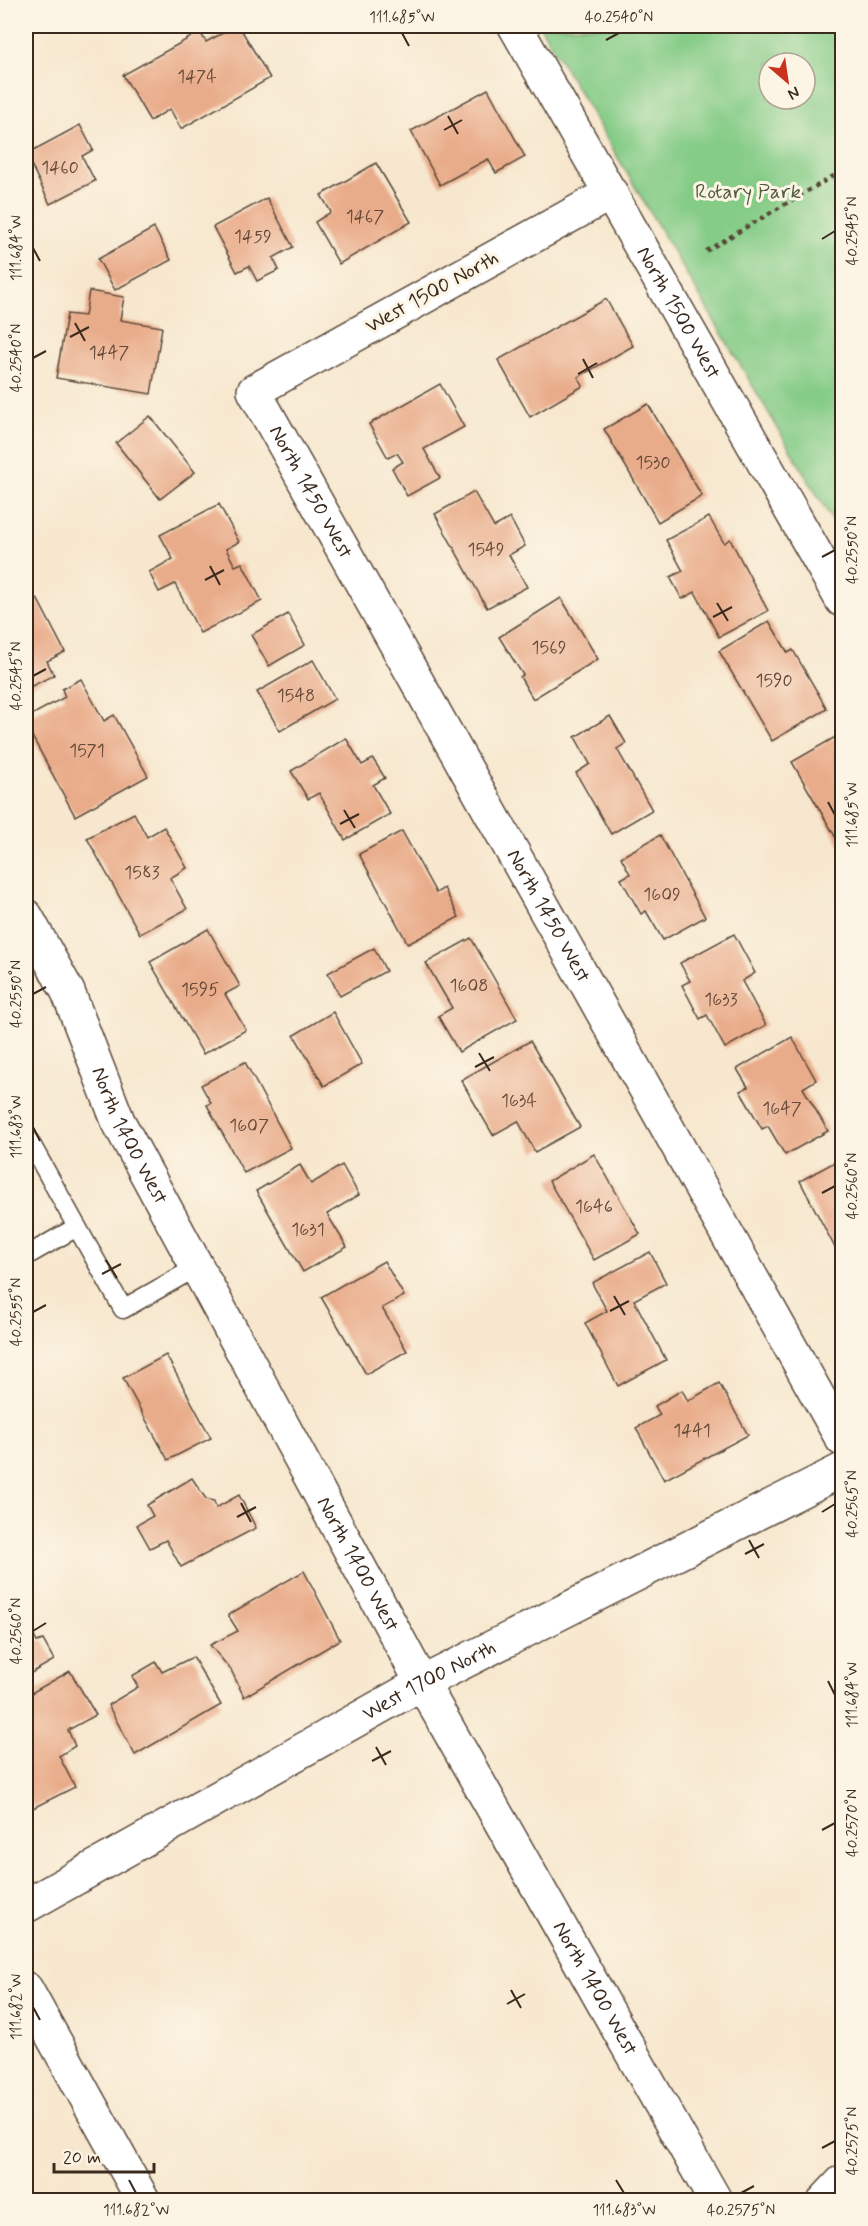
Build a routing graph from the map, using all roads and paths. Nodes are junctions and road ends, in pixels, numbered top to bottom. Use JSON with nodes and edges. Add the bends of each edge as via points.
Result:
{"nodes":[{"id":1,"x":515,"y":26,"type":"edge"},
{"id":2,"x":840,"y":172,"type":"dead end"},
{"id":3,"x":611,"y":193,"type":"junction"},
{"id":4,"x":706,"y":251,"type":"dead end"},
{"id":5,"x":254,"y":391,"type":"joint"},
{"id":6,"x":843,"y":600,"type":"edge"},
{"id":7,"x":26,"y":916,"type":"edge"},
{"id":8,"x":26,"y":1135,"type":"edge"},
{"id":9,"x":77,"y":1227,"type":"junction"},
{"id":10,"x":26,"y":1256,"type":"edge"},
{"id":11,"x":197,"y":1267,"type":"junction"},
{"id":12,"x":843,"y":1439,"type":"edge"},
{"id":13,"x":843,"y":1470,"type":"edge"},
{"id":14,"x":422,"y":1683,"type":"junction"},
{"id":15,"x":26,"y":1906,"type":"edge"},
{"id":16,"x":26,"y":1989,"type":"edge"},
{"id":17,"x":843,"y":2182,"type":"edge"},
{"id":18,"x":143,"y":2200,"type":"edge"},
{"id":19,"x":715,"y":2200,"type":"edge"},
{"id":20,"x":825,"y":2200,"type":"edge"}],
"edges":[{"from":1,"to":3,"type":"street","name":"North 1500 West"},
{"from":2,"to":4,"type":"path"},
{"from":3,"to":5,"type":"street","name":"West 1500 North"},
{"from":3,"to":6,"type":"street","name":"North 1500 West"},
{"from":5,"to":12,"type":"street","name":"North 1450 West"},
{"from":7,"to":11,"type":"street","name":"North 1400 West","via":[[68,992],[118,1121]]},
{"from":8,"to":9,"type":"lane"},
{"from":9,"to":10,"type":"lane"},
{"from":9,"to":11,"type":"lane","via":[[123,1309]]},
{"from":11,"to":14,"type":"street","name":"North 1400 West"},
{"from":13,"to":14,"type":"street","name":"West 1700 North"},
{"from":14,"to":15,"type":"street","name":"West 1700 North"},
{"from":14,"to":19,"type":"street","name":"North 1400 West"},
{"from":16,"to":18,"type":"street"},
{"from":17,"to":20,"type":"street"}]}
